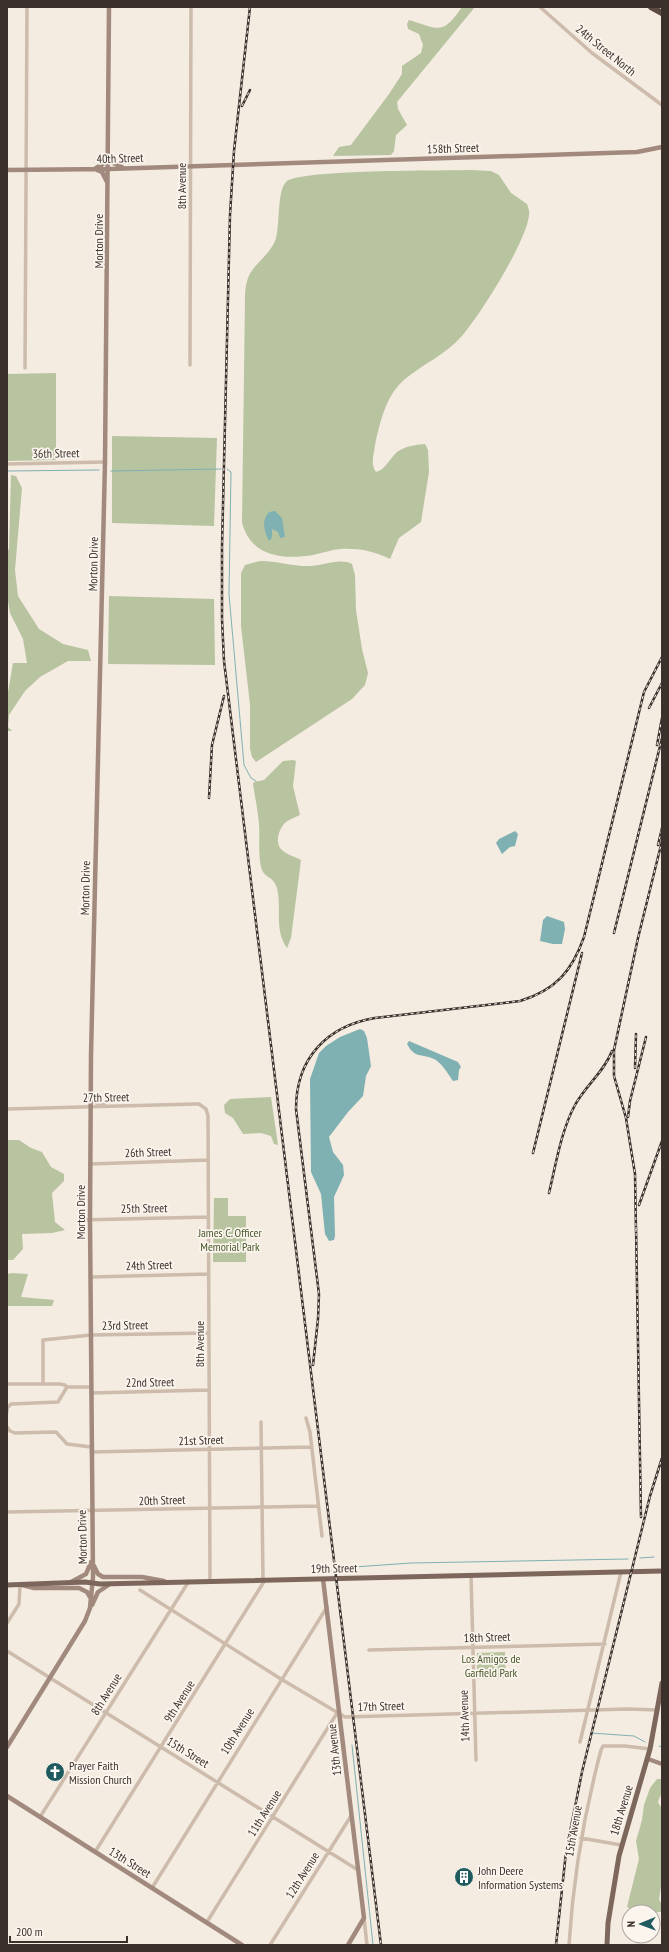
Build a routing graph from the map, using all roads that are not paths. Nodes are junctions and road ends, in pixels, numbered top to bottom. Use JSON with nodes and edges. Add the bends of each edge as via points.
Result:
{"nodes":[{"id":1,"x":27,"y":7,"type":"edge"},
{"id":2,"x":109,"y":7,"type":"edge"},
{"id":3,"x":191,"y":7,"type":"edge"},
{"id":4,"x":540,"y":7,"type":"edge"},
{"id":5,"x":651,"y":7,"type":"edge"},
{"id":6,"x":662,"y":13,"type":"edge"},
{"id":7,"x":662,"y":105,"type":"edge"},
{"id":8,"x":662,"y":147,"type":"edge"},
{"id":9,"x":109,"y":152,"type":"junction"},
{"id":10,"x":233,"y":165,"type":"joint"},
{"id":11,"x":191,"y":166,"type":"junction"},
{"id":12,"x":125,"y":168,"type":"junction"},
{"id":13,"x":93,"y":169,"type":"junction"},
{"id":14,"x":108,"y":169,"type":"junction"},
{"id":15,"x":7,"y":170,"type":"edge"},
{"id":16,"x":27,"y":170,"type":"junction"},
{"id":17,"x":108,"y":185,"type":"junction"},
{"id":18,"x":190,"y":365,"type":"dead end"},
{"id":19,"x":25,"y":368,"type":"dead end"},
{"id":20,"x":105,"y":462,"type":"junction"},
{"id":21,"x":7,"y":464,"type":"edge"},
{"id":22,"x":91,"y":1093,"type":"junction"},
{"id":23,"x":111,"y":1106,"type":"junction"},
{"id":24,"x":90,"y":1107,"type":"junction"},
{"id":25,"x":205,"y":1108,"type":"joint"},
{"id":26,"x":7,"y":1109,"type":"edge"},
{"id":27,"x":208,"y":1160,"type":"junction"},
{"id":28,"x":90,"y":1164,"type":"junction"},
{"id":29,"x":208,"y":1217,"type":"junction"},
{"id":30,"x":80,"y":1220,"type":"dead end"},
{"id":31,"x":90,"y":1220,"type":"junction"},
{"id":32,"x":208,"y":1274,"type":"junction"},
{"id":33,"x":91,"y":1277,"type":"junction"},
{"id":34,"x":209,"y":1333,"type":"junction"},
{"id":35,"x":91,"y":1335,"type":"junction"},
{"id":36,"x":7,"y":1384,"type":"edge"},
{"id":37,"x":43,"y":1384,"type":"junction"},
{"id":38,"x":66,"y":1388,"type":"junction"},
{"id":39,"x":91,"y":1388,"type":"junction"},
{"id":40,"x":209,"y":1390,"type":"junction"},
{"id":41,"x":91,"y":1393,"type":"junction"},
{"id":42,"x":7,"y":1412,"type":"edge"},
{"id":43,"x":306,"y":1418,"type":"dead end"},
{"id":44,"x":261,"y":1422,"type":"dead end"},
{"id":45,"x":7,"y":1427,"type":"edge"},
{"id":46,"x":91,"y":1447,"type":"junction"},
{"id":47,"x":311,"y":1447,"type":"junction"},
{"id":48,"x":261,"y":1448,"type":"junction"},
{"id":49,"x":209,"y":1450,"type":"junction"},
{"id":50,"x":91,"y":1452,"type":"junction"},
{"id":51,"x":318,"y":1506,"type":"junction"},
{"id":52,"x":262,"y":1507,"type":"junction"},
{"id":53,"x":209,"y":1509,"type":"junction"},
{"id":54,"x":7,"y":1512,"type":"edge"},
{"id":55,"x":92,"y":1512,"type":"junction"},
{"id":56,"x":322,"y":1536,"type":"dead end"},
{"id":57,"x":92,"y":1560,"type":"junction"},
{"id":58,"x":662,"y":1571,"type":"edge"},
{"id":59,"x":621,"y":1572,"type":"junction"},
{"id":60,"x":470,"y":1575,"type":"junction"},
{"id":61,"x":323,"y":1579,"type":"junction"},
{"id":62,"x":264,"y":1580,"type":"junction"},
{"id":63,"x":189,"y":1581,"type":"junction"},
{"id":64,"x":210,"y":1581,"type":"junction"},
{"id":65,"x":70,"y":1582,"type":"junction"},
{"id":66,"x":166,"y":1582,"type":"junction"},
{"id":67,"x":92,"y":1583,"type":"junction"},
{"id":68,"x":112,"y":1583,"type":"junction"},
{"id":69,"x":7,"y":1585,"type":"edge"},
{"id":70,"x":21,"y":1585,"type":"junction"},
{"id":71,"x":140,"y":1590,"type":"dead end"},
{"id":72,"x":91,"y":1602,"type":"junction"},
{"id":73,"x":327,"y":1606,"type":"junction"},
{"id":74,"x":170,"y":1610,"type":"junction"},
{"id":75,"x":88,"y":1614,"type":"junction"},
{"id":76,"x":7,"y":1623,"type":"edge"},
{"id":77,"x":227,"y":1644,"type":"junction"},
{"id":78,"x":604,"y":1644,"type":"junction"},
{"id":79,"x":472,"y":1648,"type":"junction"},
{"id":80,"x":7,"y":1650,"type":"edge"},
{"id":81,"x":369,"y":1650,"type":"dead end"},
{"id":82,"x":50,"y":1678,"type":"junction"},
{"id":83,"x":282,"y":1679,"type":"junction"},
{"id":84,"x":662,"y":1683,"type":"edge"},
{"id":85,"x":658,"y":1710,"type":"junction"},
{"id":86,"x":588,"y":1711,"type":"junction"},
{"id":87,"x":474,"y":1713,"type":"junction"},
{"id":88,"x":106,"y":1714,"type":"junction"},
{"id":89,"x":339,"y":1714,"type":"junction"},
{"id":90,"x":580,"y":1742,"type":"dead end"},
{"id":91,"x":7,"y":1747,"type":"edge"},
{"id":92,"x":161,"y":1747,"type":"junction"},
{"id":93,"x":650,"y":1749,"type":"junction"},
{"id":94,"x":648,"y":1759,"type":"junction"},
{"id":95,"x":476,"y":1760,"type":"dead end"},
{"id":96,"x":662,"y":1764,"type":"edge"},
{"id":97,"x":217,"y":1782,"type":"junction"},
{"id":98,"x":7,"y":1796,"type":"edge"},
{"id":99,"x":352,"y":1815,"type":"junction"},
{"id":100,"x":40,"y":1817,"type":"junction"},
{"id":101,"x":273,"y":1817,"type":"junction"},
{"id":102,"x":582,"y":1838,"type":"junction"},
{"id":103,"x":621,"y":1845,"type":"junction"},
{"id":104,"x":96,"y":1852,"type":"junction"},
{"id":105,"x":328,"y":1852,"type":"junction"},
{"id":106,"x":358,"y":1870,"type":"junction"},
{"id":107,"x":152,"y":1888,"type":"junction"},
{"id":108,"x":364,"y":1918,"type":"junction"},
{"id":109,"x":207,"y":1922,"type":"junction"},
{"id":110,"x":242,"y":1945,"type":"edge"},
{"id":111,"x":270,"y":1945,"type":"edge"},
{"id":112,"x":348,"y":1945,"type":"edge"},
{"id":113,"x":368,"y":1945,"type":"edge"},
{"id":114,"x":569,"y":1945,"type":"edge"},
{"id":115,"x":607,"y":1945,"type":"edge"}],
"edges":[{"from":1,"to":16,"type":"street"},
{"from":2,"to":9,"type":"street","name":"Morton Drive"},
{"from":3,"to":11,"type":"street","name":"8th Avenue"},
{"from":4,"to":7,"type":"street","name":"24th Street North","via":[[592,53]]},
{"from":5,"to":6,"type":"highway"},
{"from":8,"to":10,"type":"street","name":"158th Street","via":[[637,152]]},
{"from":9,"to":12,"type":"street","via":[[114,163]]},
{"from":9,"to":13,"type":"street","via":[[105,162]]},
{"from":9,"to":14,"type":"street","name":"Morton Drive"},
{"from":10,"to":11,"type":"street","name":"40th Street"},
{"from":11,"to":12,"type":"street","name":"40th Street"},
{"from":11,"to":18,"type":"street","name":"8th Avenue"},
{"from":12,"to":14,"type":"street","name":"40th Street"},
{"from":12,"to":17,"type":"street","via":[[113,173]]},
{"from":13,"to":14,"type":"street","name":"40th Street"},
{"from":13,"to":16,"type":"street","name":"40th Street"},
{"from":13,"to":17,"type":"street","via":[[102,172]]},
{"from":14,"to":17,"type":"street","name":"Morton Drive"},
{"from":15,"to":16,"type":"street","name":"40th Street"},
{"from":16,"to":19,"type":"street"},
{"from":17,"to":20,"type":"street","name":"Morton Drive"},
{"from":20,"to":21,"type":"street","name":"36th Street"},
{"from":20,"to":22,"type":"street","name":"Morton Drive"},
{"from":22,"to":23,"type":"street","via":[[96,1103]]},
{"from":22,"to":24,"type":"street","name":"Morton Drive"},
{"from":23,"to":24,"type":"street","name":"27th Street"},
{"from":23,"to":25,"type":"street","name":"27th Street","via":[[194,1104]]},
{"from":24,"to":26,"type":"street","name":"27th Street"},
{"from":24,"to":28,"type":"street","name":"Morton Drive"},
{"from":25,"to":27,"type":"street","name":"8th Avenue","via":[[208,1116]]},
{"from":27,"to":28,"type":"street","name":"26th Street"},
{"from":27,"to":29,"type":"street","name":"8th Avenue"},
{"from":28,"to":31,"type":"street","name":"Morton Drive"},
{"from":29,"to":31,"type":"street","name":"25th Street"},
{"from":29,"to":32,"type":"street","name":"8th Avenue"},
{"from":30,"to":31,"type":"street","name":"25th Street"},
{"from":31,"to":33,"type":"street","name":"Morton Drive"},
{"from":32,"to":33,"type":"street","name":"24th Street"},
{"from":32,"to":34,"type":"street","name":"8th Avenue"},
{"from":33,"to":35,"type":"street","name":"Morton Drive"},
{"from":34,"to":35,"type":"street","name":"23rd Street"},
{"from":34,"to":40,"type":"street","name":"8th Avenue"},
{"from":35,"to":37,"type":"street","name":"23rd Street","via":[[43,1340]]},
{"from":35,"to":39,"type":"street","name":"Morton Drive"},
{"from":36,"to":37,"type":"street"},
{"from":37,"to":38,"type":"street","via":[[63,1384]]},
{"from":38,"to":39,"type":"street"},
{"from":38,"to":42,"type":"street","via":[[58,1402],[11,1404]]},
{"from":39,"to":41,"type":"street","name":"Morton Drive"},
{"from":40,"to":41,"type":"street","name":"22nd Street"},
{"from":40,"to":49,"type":"street","name":"8th Avenue"},
{"from":41,"to":46,"type":"street","name":"Morton Drive"},
{"from":43,"to":47,"type":"street"},
{"from":44,"to":48,"type":"street"},
{"from":45,"to":46,"type":"street","via":[[15,1433],[56,1432],[67,1444]]},
{"from":46,"to":50,"type":"street","name":"Morton Drive"},
{"from":47,"to":48,"type":"street","name":"21st Street"},
{"from":47,"to":51,"type":"street"},
{"from":48,"to":49,"type":"street","name":"21st Street"},
{"from":48,"to":52,"type":"street"},
{"from":49,"to":50,"type":"street","name":"21st Street"},
{"from":49,"to":53,"type":"street","name":"8th Avenue"},
{"from":50,"to":55,"type":"street","name":"Morton Drive"},
{"from":51,"to":52,"type":"street","name":"20th Street"},
{"from":51,"to":56,"type":"street"},
{"from":52,"to":53,"type":"street","name":"20th Street"},
{"from":52,"to":62,"type":"street"},
{"from":53,"to":55,"type":"street","name":"20th Street"},
{"from":53,"to":64,"type":"street","name":"8th Avenue"},
{"from":54,"to":55,"type":"street","name":"20th Street"},
{"from":55,"to":57,"type":"street","name":"Morton Drive"},
{"from":57,"to":65,"type":"street","via":[[86,1574]]},
{"from":57,"to":66,"type":"street","via":[[98,1574],[103,1577],[142,1577]]},
{"from":57,"to":67,"type":"street","name":"Morton Drive"},
{"from":58,"to":59,"type":"main road","name":"19th Street"},
{"from":59,"to":60,"type":"main road","name":"19th Street"},
{"from":59,"to":78,"type":"street"},
{"from":60,"to":61,"type":"main road","name":"19th Street"},
{"from":60,"to":79,"type":"street","name":"14th Avenue"},
{"from":61,"to":62,"type":"main road","name":"19th Street"},
{"from":61,"to":73,"type":"street","name":"13th Avenue"},
{"from":62,"to":64,"type":"main road","name":"19th Street"},
{"from":62,"to":77,"type":"street","name":"9th Avenue"},
{"from":63,"to":64,"type":"main road","name":"19th Street"},
{"from":63,"to":66,"type":"main road","name":"19th Street"},
{"from":63,"to":74,"type":"street","name":"8th Avenue"},
{"from":65,"to":67,"type":"main road","name":"19th Street"},
{"from":65,"to":70,"type":"main road","name":"19th Street"},
{"from":66,"to":68,"type":"main road","name":"19th Street"},
{"from":67,"to":68,"type":"main road","name":"19th Street"},
{"from":67,"to":72,"type":"street","name":"Morton Drive"},
{"from":68,"to":75,"type":"street","via":[[98,1592]]},
{"from":69,"to":70,"type":"main road","name":"19th Street"},
{"from":70,"to":72,"type":"street","via":[[34,1588],[81,1588],[88,1593]]},
{"from":70,"to":76,"type":"street","via":[[19,1604]]},
{"from":71,"to":74,"type":"street"},
{"from":72,"to":75,"type":"street","name":"Morton Drive"},
{"from":73,"to":83,"type":"street","name":"10th Avenue"},
{"from":73,"to":89,"type":"street","name":"13th Avenue"},
{"from":74,"to":77,"type":"street"},
{"from":74,"to":88,"type":"street","name":"8th Avenue"},
{"from":75,"to":82,"type":"street","name":"Morton Drive"},
{"from":77,"to":83,"type":"street"},
{"from":77,"to":92,"type":"street","name":"9th Avenue"},
{"from":78,"to":79,"type":"street","name":"18th Street"},
{"from":78,"to":86,"type":"street"},
{"from":79,"to":81,"type":"street","name":"18th Street"},
{"from":79,"to":87,"type":"street","name":"14th Avenue"},
{"from":80,"to":82,"type":"street","name":"15th Street"},
{"from":82,"to":88,"type":"street","name":"15th Street"},
{"from":82,"to":91,"type":"street","name":"Morton Drive"},
{"from":83,"to":89,"type":"street"},
{"from":83,"to":97,"type":"street","name":"10th Avenue"},
{"from":84,"to":85,"type":"main road","name":"18th Avenue"},
{"from":85,"to":86,"type":"street","name":"17th Street"},
{"from":85,"to":93,"type":"main road","name":"18th Avenue"},
{"from":86,"to":87,"type":"street","name":"17th Street"},
{"from":86,"to":90,"type":"street"},
{"from":87,"to":89,"type":"street","name":"17th Street"},
{"from":87,"to":95,"type":"street","name":"14th Avenue"},
{"from":88,"to":92,"type":"street","name":"15th Street"},
{"from":88,"to":100,"type":"street","name":"8th Avenue"},
{"from":89,"to":99,"type":"street","name":"13th Avenue"},
{"from":89,"to":101,"type":"street","name":"11th Avenue"},
{"from":92,"to":97,"type":"street","name":"15th Street"},
{"from":92,"to":104,"type":"street","name":"9th Avenue"},
{"from":93,"to":94,"type":"main road","name":"18th Avenue"},
{"from":93,"to":102,"type":"street","name":"15th Avenue","via":[[603,1746],[596,1767]]},
{"from":94,"to":96,"type":"street"},
{"from":94,"to":103,"type":"main road","name":"18th Avenue"},
{"from":97,"to":101,"type":"street","name":"15th Street"},
{"from":97,"to":107,"type":"street","name":"10th Avenue"},
{"from":98,"to":100,"type":"street","name":"13th Street"},
{"from":99,"to":105,"type":"street","name":"12th Avenue"},
{"from":99,"to":106,"type":"street","name":"13th Avenue"},
{"from":100,"to":104,"type":"street","name":"13th Street"},
{"from":101,"to":105,"type":"street","name":"15th Street"},
{"from":101,"to":109,"type":"street","name":"11th Avenue"},
{"from":102,"to":103,"type":"street"},
{"from":102,"to":114,"type":"street","name":"15th Avenue","via":[[573,1888]]},
{"from":103,"to":115,"type":"main road","name":"18th Avenue","via":[[608,1923]]},
{"from":104,"to":107,"type":"street","name":"13th Street"},
{"from":105,"to":106,"type":"street","name":"15th Street"},
{"from":105,"to":111,"type":"street","name":"12th Avenue"},
{"from":106,"to":108,"type":"street","name":"13th Avenue"},
{"from":107,"to":109,"type":"street","name":"13th Street"},
{"from":108,"to":112,"type":"street"},
{"from":108,"to":113,"type":"street","name":"13th Avenue"},
{"from":109,"to":110,"type":"street","name":"13th Street"}]}
